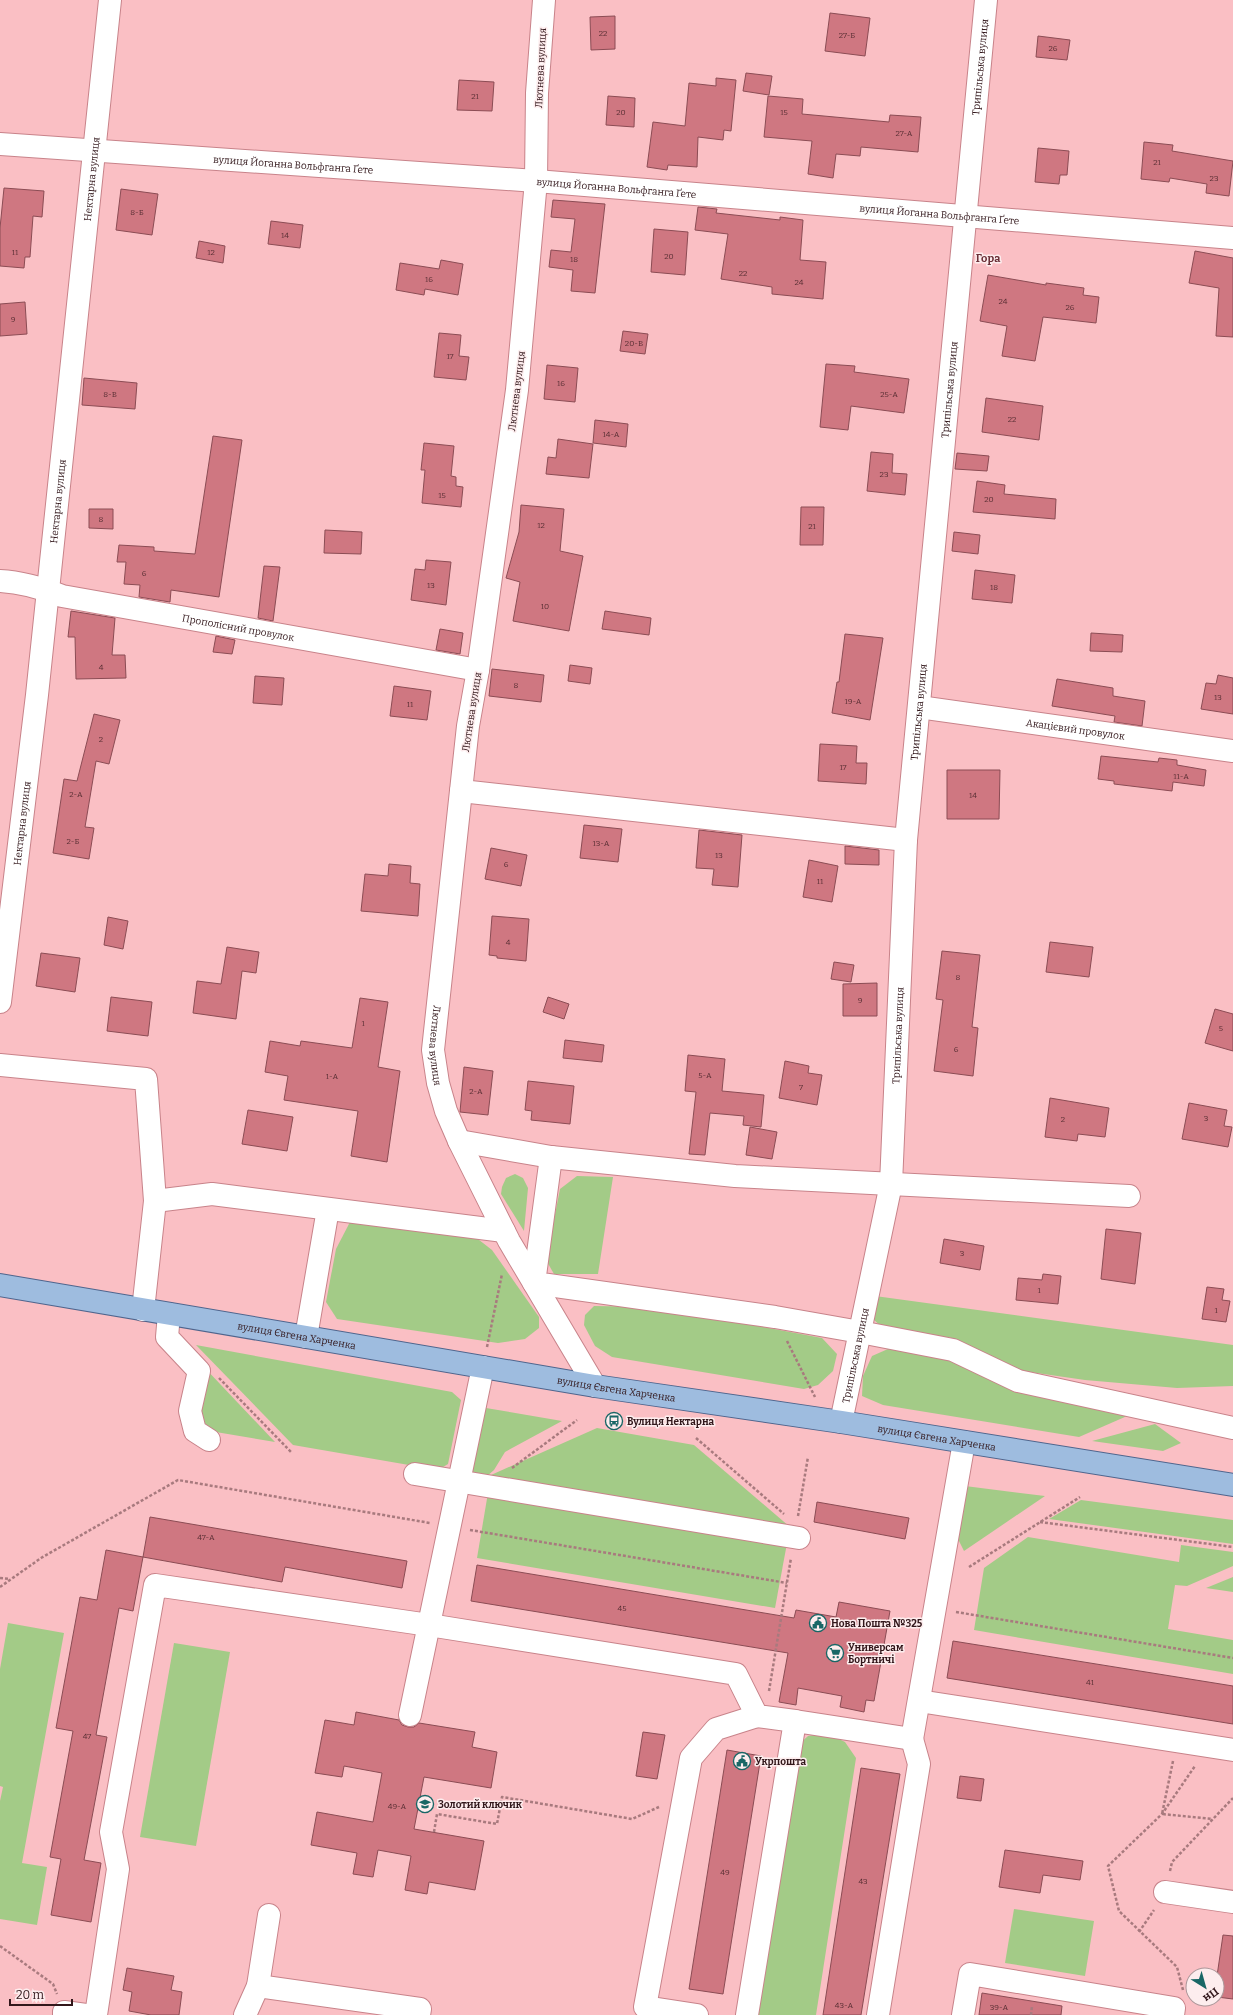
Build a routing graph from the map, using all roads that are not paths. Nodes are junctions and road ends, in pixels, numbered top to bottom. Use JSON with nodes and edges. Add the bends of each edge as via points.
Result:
{"nodes":[{"id":1,"x":110,"y":0,"type":"edge"},
{"id":2,"x":544,"y":0,"type":"edge"},
{"id":3,"x":986,"y":0,"type":"edge"},
{"id":4,"x":0,"y":144,"type":"edge"},
{"id":5,"x":94,"y":151,"type":"junction"},
{"id":6,"x":536,"y":181,"type":"junction"},
{"id":7,"x":967,"y":216,"type":"junction"},
{"id":8,"x":1233,"y":238,"type":"edge"},
{"id":9,"x":0,"y":581,"type":"edge"},
{"id":10,"x":48,"y":590,"type":"junction"},
{"id":11,"x":478,"y":670,"type":"junction"},
{"id":12,"x":918,"y":707,"type":"junction"},
{"id":13,"x":1233,"y":751,"type":"edge"},
{"id":14,"x":461,"y":791,"type":"junction"},
{"id":15,"x":906,"y":840,"type":"junction"},
{"id":16,"x":0,"y":1002,"type":"edge"},
{"id":17,"x":0,"y":1065,"type":"edge"},
{"id":18,"x":459,"y":1141,"type":"junction"},
{"id":19,"x":550,"y":1157,"type":"junction"},
{"id":20,"x":891,"y":1184,"type":"junction"},
{"id":21,"x":1129,"y":1196,"type":"dead end"},
{"id":22,"x":155,"y":1201,"type":"junction"},
{"id":23,"x":328,"y":1209,"type":"junction"},
{"id":24,"x":507,"y":1236,"type":"junction"},
{"id":25,"x":534,"y":1283,"type":"junction"},
{"id":26,"x":0,"y":1285,"type":"edge"},
{"id":27,"x":143,"y":1310,"type":"junction"},
{"id":28,"x":169,"y":1314,"type":"junction"},
{"id":29,"x":860,"y":1332,"type":"junction"},
{"id":30,"x":306,"y":1338,"type":"junction"},
{"id":31,"x":483,"y":1367,"type":"junction"},
{"id":32,"x":595,"y":1386,"type":"junction"},
{"id":33,"x":841,"y":1422,"type":"junction"},
{"id":34,"x":1233,"y":1428,"type":"edge"},
{"id":35,"x":209,"y":1440,"type":"dead end"},
{"id":36,"x":964,"y":1442,"type":"junction"},
{"id":37,"x":415,"y":1474,"type":"dead end"},
{"id":38,"x":459,"y":1482,"type":"junction"},
{"id":39,"x":1233,"y":1485,"type":"edge"},
{"id":40,"x":797,"y":1534,"type":"road end"},
{"id":41,"x":429,"y":1625,"type":"junction"},
{"id":42,"x":919,"y":1701,"type":"junction"},
{"id":43,"x":410,"y":1715,"type":"dead end"},
{"id":44,"x":761,"y":1716,"type":"junction"},
{"id":45,"x":795,"y":1721,"type":"junction"},
{"id":46,"x":912,"y":1739,"type":"junction"},
{"id":47,"x":1233,"y":1750,"type":"edge"},
{"id":48,"x":1162,"y":1898,"type":"road end"},
{"id":49,"x":1233,"y":1902,"type":"edge"},
{"id":50,"x":268,"y":1915,"type":"dead end"},
{"id":51,"x":258,"y":1986,"type":"junction"},
{"id":52,"x":64,"y":2013,"type":"edge"},
{"id":53,"x":86,"y":2015,"type":"edge"},
{"id":54,"x":96,"y":2015,"type":"edge"},
{"id":55,"x":244,"y":2015,"type":"edge"},
{"id":56,"x":419,"y":2015,"type":"edge"},
{"id":57,"x":697,"y":2015,"type":"edge"},
{"id":58,"x":746,"y":2015,"type":"edge"},
{"id":59,"x":878,"y":2015,"type":"edge"},
{"id":60,"x":963,"y":2015,"type":"edge"},
{"id":61,"x":1173,"y":2015,"type":"edge"}],
"edges":[{"from":1,"to":5,"type":"street","name":"Нектарна вулиця"},
{"from":2,"to":6,"type":"street","name":"Лютнева вулиця","via":[[537,93]]},
{"from":3,"to":7,"type":"street","name":"Трипільська вулиця"},
{"from":4,"to":5,"type":"street","name":"вулиця Йоганна Вольфганга Ґете"},
{"from":5,"to":6,"type":"street","name":"вулиця Йоганна Вольфганга Ґете"},
{"from":5,"to":10,"type":"street","name":"Нектарна вулиця"},
{"from":6,"to":7,"type":"street","name":"вулиця Йоганна Вольфганга Ґете"},
{"from":6,"to":11,"type":"street","name":"Лютнева вулиця","via":[[518,390]]},
{"from":7,"to":8,"type":"street","name":"вулиця Йоганна Вольфганга Ґете"},
{"from":7,"to":12,"type":"street","name":"Трипільська вулиця"},
{"from":9,"to":10,"type":"street","name":"Прополісний провулок"},
{"from":10,"to":11,"type":"street","name":"Прополісний провулок","via":[[62,596]]},
{"from":10,"to":16,"type":"street","name":"Нектарна вулиця"},
{"from":11,"to":14,"type":"street","name":"Лютнева вулиця","via":[[468,726]]},
{"from":12,"to":13,"type":"street","name":"Акацієвий провулок"},
{"from":12,"to":15,"type":"street","name":"Трипільська вулиця"},
{"from":14,"to":15,"type":"street"},
{"from":14,"to":18,"type":"street","name":"Лютнева вулиця","via":[[433,1050],[438,1083],[446,1111]]},
{"from":15,"to":20,"type":"street","name":"Трипільська вулиця"},
{"from":17,"to":22,"type":"street","via":[[146,1079]]},
{"from":18,"to":19,"type":"street"},
{"from":18,"to":24,"type":"street","name":"Лютнева вулиця"},
{"from":19,"to":20,"type":"street","via":[[735,1176]]},
{"from":19,"to":25,"type":"street"},
{"from":20,"to":21,"type":"street"},
{"from":20,"to":29,"type":"street","name":"Трипільська вулиця"},
{"from":22,"to":23,"type":"street","via":[[212,1194]]},
{"from":22,"to":27,"type":"street"},
{"from":23,"to":24,"type":"street"},
{"from":23,"to":30,"type":"street"},
{"from":24,"to":25,"type":"street","name":"Лютнева вулиця"},
{"from":25,"to":29,"type":"street","via":[[775,1317]]},
{"from":25,"to":32,"type":"street","name":"Лютнева вулиця"},
{"from":26,"to":27,"type":"main road","name":"вулиця Євгена Харченка"},
{"from":27,"to":28,"type":"main road","name":"вулиця Євгена Харченка"},
{"from":28,"to":30,"type":"main road","name":"вулиця Євгена Харченка"},
{"from":28,"to":35,"type":"street","via":[[167,1337],[199,1370],[190,1412],[194,1431]]},
{"from":29,"to":33,"type":"street","name":"Трипільська вулиця"},
{"from":29,"to":34,"type":"street","via":[[953,1350],[1018,1382]]},
{"from":30,"to":31,"type":"main road","name":"вулиця Євгена Харченка"},
{"from":31,"to":32,"type":"main road","name":"вулиця Євгена Харченка"},
{"from":31,"to":38,"type":"street"},
{"from":32,"to":33,"type":"main road","name":"вулиця Євгена Харченка"},
{"from":33,"to":36,"type":"main road","name":"вулиця Євгена Харченка"},
{"from":36,"to":39,"type":"main road","name":"вулиця Євгена Харченка"},
{"from":36,"to":42,"type":"street"},
{"from":37,"to":38,"type":"street"},
{"from":38,"to":40,"type":"street"},
{"from":38,"to":41,"type":"street"},
{"from":41,"to":43,"type":"street"},
{"from":41,"to":44,"type":"street","via":[[736,1674]]},
{"from":41,"to":54,"type":"street","via":[[155,1584],[111,1832],[118,1869]]},
{"from":42,"to":46,"type":"street"},
{"from":42,"to":47,"type":"street"},
{"from":44,"to":45,"type":"street"},
{"from":44,"to":57,"type":"street","via":[[716,1729],[691,1758],[645,2007]]},
{"from":45,"to":46,"type":"street"},
{"from":45,"to":58,"type":"street"},
{"from":46,"to":59,"type":"street","via":[[919,1764]]},
{"from":48,"to":49,"type":"street"},
{"from":50,"to":51,"type":"street"},
{"from":51,"to":55,"type":"street"},
{"from":51,"to":56,"type":"street","via":[[420,2009]]},
{"from":52,"to":53,"type":"street"},
{"from":60,"to":61,"type":"street","via":[[970,1974],[1174,2008]]}]}
